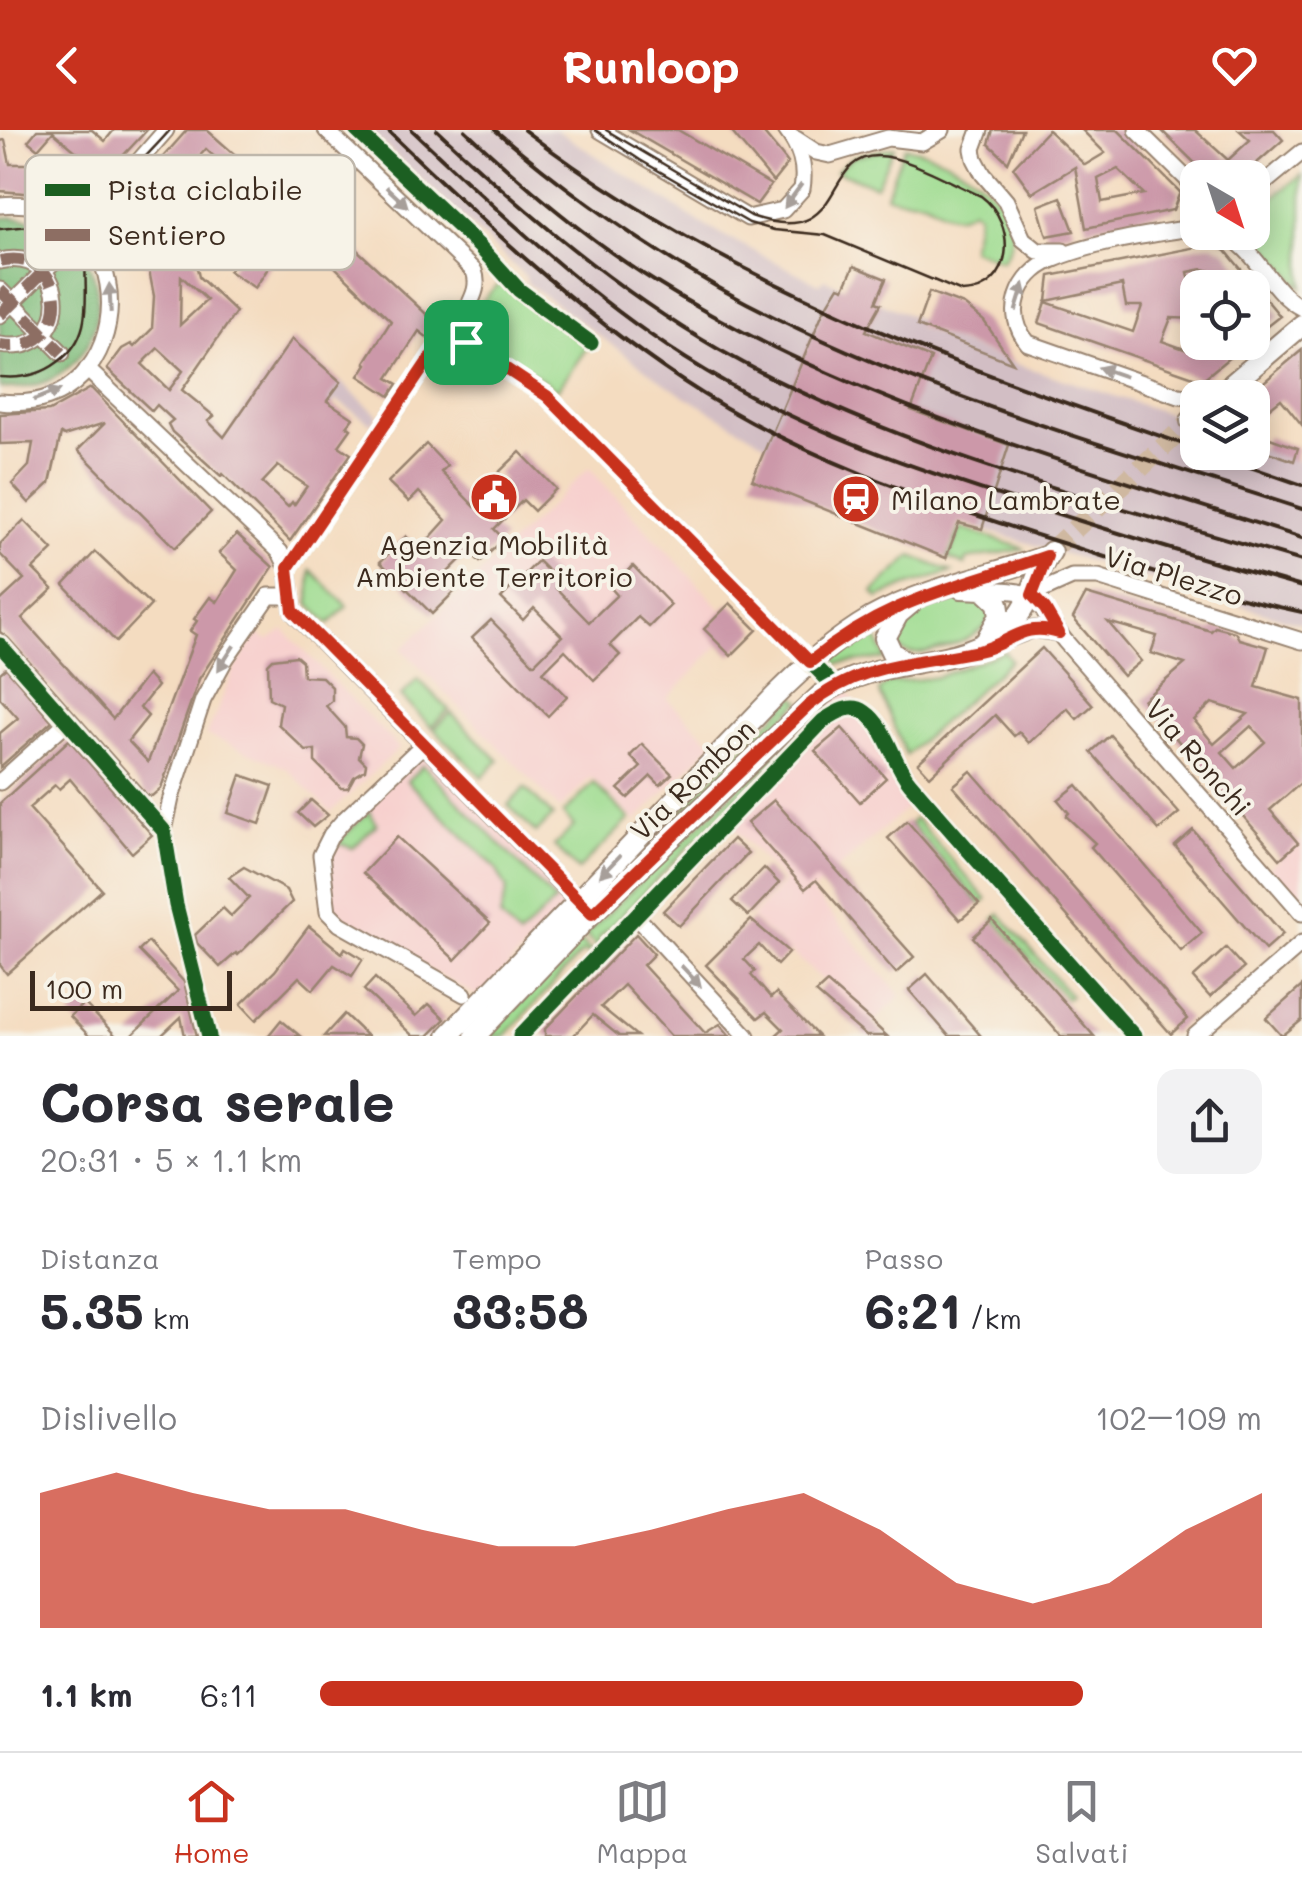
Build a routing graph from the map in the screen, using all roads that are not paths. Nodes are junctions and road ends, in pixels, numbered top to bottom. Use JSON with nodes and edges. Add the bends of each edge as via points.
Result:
{"nodes":[{"id":1,"x":166,"y":130,"type":"edge"},
{"id":2,"x":326,"y":130,"type":"edge"},
{"id":3,"x":600,"y":130,"type":"edge"},
{"id":4,"x":942,"y":130,"type":"edge"},
{"id":5,"x":980,"y":130,"type":"edge"},
{"id":6,"x":1137,"y":130,"type":"edge"},
{"id":7,"x":790,"y":136,"type":"edge"},
{"id":8,"x":1302,"y":152,"type":"edge"},
{"id":9,"x":144,"y":155,"type":"edge"},
{"id":10,"x":352,"y":155,"type":"edge"},
{"id":11,"x":355,"y":158,"type":"edge"},
{"id":12,"x":1180,"y":172,"type":"edge"},
{"id":13,"x":1270,"y":178,"type":"edge"},
{"id":14,"x":0,"y":205,"type":"edge"},
{"id":15,"x":25,"y":207,"type":"edge"},
{"id":16,"x":1180,"y":231,"type":"edge"},
{"id":17,"x":1097,"y":248,"type":"junction"},
{"id":18,"x":1252,"y":250,"type":"edge"},
{"id":19,"x":0,"y":261,"type":"edge"},
{"id":20,"x":25,"y":262,"type":"edge"},
{"id":21,"x":40,"y":270,"type":"edge"},
{"id":22,"x":104,"y":270,"type":"edge"},
{"id":23,"x":44,"y":272,"type":"junction"},
{"id":24,"x":0,"y":290,"type":"edge"},
{"id":25,"x":12,"y":303,"type":"junction"},
{"id":26,"x":1295,"y":303,"type":"edge"},
{"id":27,"x":0,"y":315,"type":"edge"},
{"id":28,"x":1294,"y":332,"type":"edge"},
{"id":29,"x":43,"y":334,"type":"junction"},
{"id":30,"x":466,"y":342,"type":"junction"},
{"id":31,"x":0,"y":345,"type":"edge"},
{"id":32,"x":62,"y":353,"type":"dead end"},
{"id":33,"x":87,"y":369,"type":"junction"},
{"id":34,"x":1237,"y":380,"type":"edge"},
{"id":35,"x":1180,"y":396,"type":"edge"},
{"id":36,"x":0,"y":402,"type":"edge"},
{"id":37,"x":288,"y":568,"type":"junction"},
{"id":38,"x":983,"y":588,"type":"junction"},
{"id":39,"x":929,"y":594,"type":"junction"},
{"id":40,"x":1032,"y":595,"type":"junction"},
{"id":41,"x":290,"y":596,"type":"junction"},
{"id":42,"x":1059,"y":633,"type":"junction"},
{"id":43,"x":1302,"y":641,"type":"edge"},
{"id":44,"x":0,"y":645,"type":"edge"},
{"id":45,"x":968,"y":650,"type":"junction"},
{"id":46,"x":810,"y":662,"type":"junction"},
{"id":47,"x":906,"y":662,"type":"junction"},
{"id":48,"x":834,"y":686,"type":"junction"},
{"id":49,"x":68,"y":720,"type":"junction"},
{"id":50,"x":424,"y":744,"type":"junction"},
{"id":51,"x":0,"y":782,"type":"edge"},
{"id":52,"x":164,"y":831,"type":"junction"},
{"id":53,"x":584,"y":907,"type":"junction"},
{"id":54,"x":1302,"y":913,"type":"edge"},
{"id":55,"x":635,"y":915,"type":"junction"},
{"id":56,"x":1302,"y":943,"type":"edge"},
{"id":57,"x":464,"y":994,"type":"dead end"},
{"id":58,"x":209,"y":1036,"type":"edge"},
{"id":59,"x":448,"y":1036,"type":"edge"},
{"id":60,"x":475,"y":1036,"type":"edge"},
{"id":61,"x":520,"y":1036,"type":"edge"},
{"id":62,"x":747,"y":1036,"type":"edge"},
{"id":63,"x":1134,"y":1036,"type":"edge"},
{"id":64,"x":1195,"y":1036,"type":"edge"}],
"edges":[{"from":1,"to":9,"type":"street"},
{"from":2,"to":10,"type":"street","one_way":true},
{"from":7,"to":3,"type":"street","one_way":true,"via":[[804,175],[797,198],[774,214],[745,217]]},
{"from":4,"to":7,"type":"street","via":[[922,142],[880,139],[845,152],[816,152]]},
{"from":5,"to":17,"type":"street","via":[[973,149],[983,174],[1034,250]]},
{"from":6,"to":12,"type":"street"},
{"from":8,"to":13,"type":"street"},
{"from":11,"to":30,"type":"street","one_way":true,"via":[[474,271],[478,288],[460,324]]},
{"from":14,"to":15,"type":"street"},
{"from":16,"to":17,"type":"street"},
{"from":35,"to":17,"type":"street","one_way":true,"via":[[1028,343],[1016,320],[1024,282],[1050,260]]},
{"from":18,"to":26,"type":"street"},
{"from":19,"to":20,"type":"street"},
{"from":21,"to":23,"type":"street"},
{"from":33,"to":22,"type":"street","one_way":true,"via":[[108,332],[112,304]]},
{"from":23,"to":25,"type":"street"},
{"from":23,"to":29,"type":"street","via":[[56,308]]},
{"from":24,"to":25,"type":"street"},
{"from":25,"to":27,"type":"street"},
{"from":25,"to":29,"type":"street"},
{"from":26,"to":28,"type":"street"},
{"from":28,"to":34,"type":"main road"},
{"from":29,"to":31,"type":"street","via":[[22,346]]},
{"from":29,"to":32,"type":"street"},
{"from":30,"to":37,"type":"street","via":[[445,343],[434,352]]},
{"from":30,"to":46,"type":"street","via":[[547,396]]},
{"from":36,"to":33,"type":"street","one_way":true,"via":[[44,398]]},
{"from":33,"to":37,"type":"street","via":[[280,552]]},
{"from":37,"to":41,"type":"street"},
{"from":38,"to":39,"type":"main road"},
{"from":38,"to":40,"type":"street"},
{"from":38,"to":45,"type":"main road","via":[[998,602],[1000,616],[991,634]]},
{"from":39,"to":40,"type":"main road","via":[[1050,553]]},
{"from":39,"to":46,"type":"main road","name":"Via Rombon","via":[[870,619]]},
{"from":39,"to":47,"type":"main road","via":[[898,614],[886,638]]},
{"from":40,"to":42,"type":"street","name":"Via Ronchi"},
{"from":40,"to":43,"type":"street","name":"Via Plezzo","via":[[1072,577],[1098,576]]},
{"from":40,"to":45,"type":"main road","via":[[1010,625]]},
{"from":41,"to":50,"type":"street","via":[[297,616]]},
{"from":41,"to":52,"type":"street","one_way":true,"via":[[269,596],[207,690]]},
{"from":42,"to":45,"type":"street","via":[[1028,630]]},
{"from":42,"to":54,"type":"street","name":"Via Ronchi"},
{"from":44,"to":49,"type":"street"},
{"from":45,"to":47,"type":"main road","name":"Via Rombon"},
{"from":46,"to":48,"type":"street"},
{"from":46,"to":53,"type":"main road","name":"Via Rombon","one_way":true},
{"from":47,"to":48,"type":"main road","name":"Via Rombon"},
{"from":48,"to":53,"type":"main road","name":"Via Rombon"},
{"from":49,"to":51,"type":"street"},
{"from":49,"to":52,"type":"street"},
{"from":50,"to":53,"type":"street"},
{"from":50,"to":57,"type":"street","via":[[331,836],[321,855],[323,889],[328,912],[340,924]]},
{"from":52,"to":58,"type":"street"},
{"from":53,"to":59,"type":"main road","name":"Via Rombon"},
{"from":53,"to":60,"type":"main road","name":"Via Rombon"},
{"from":55,"to":61,"type":"street","name":"Via Rombon"},
{"from":55,"to":62,"type":"street","one_way":true},
{"from":55,"to":63,"type":"street","name":"Via Rombon","via":[[834,714],[855,708],[868,714],[906,779]]},
{"from":56,"to":64,"type":"street"}]}
